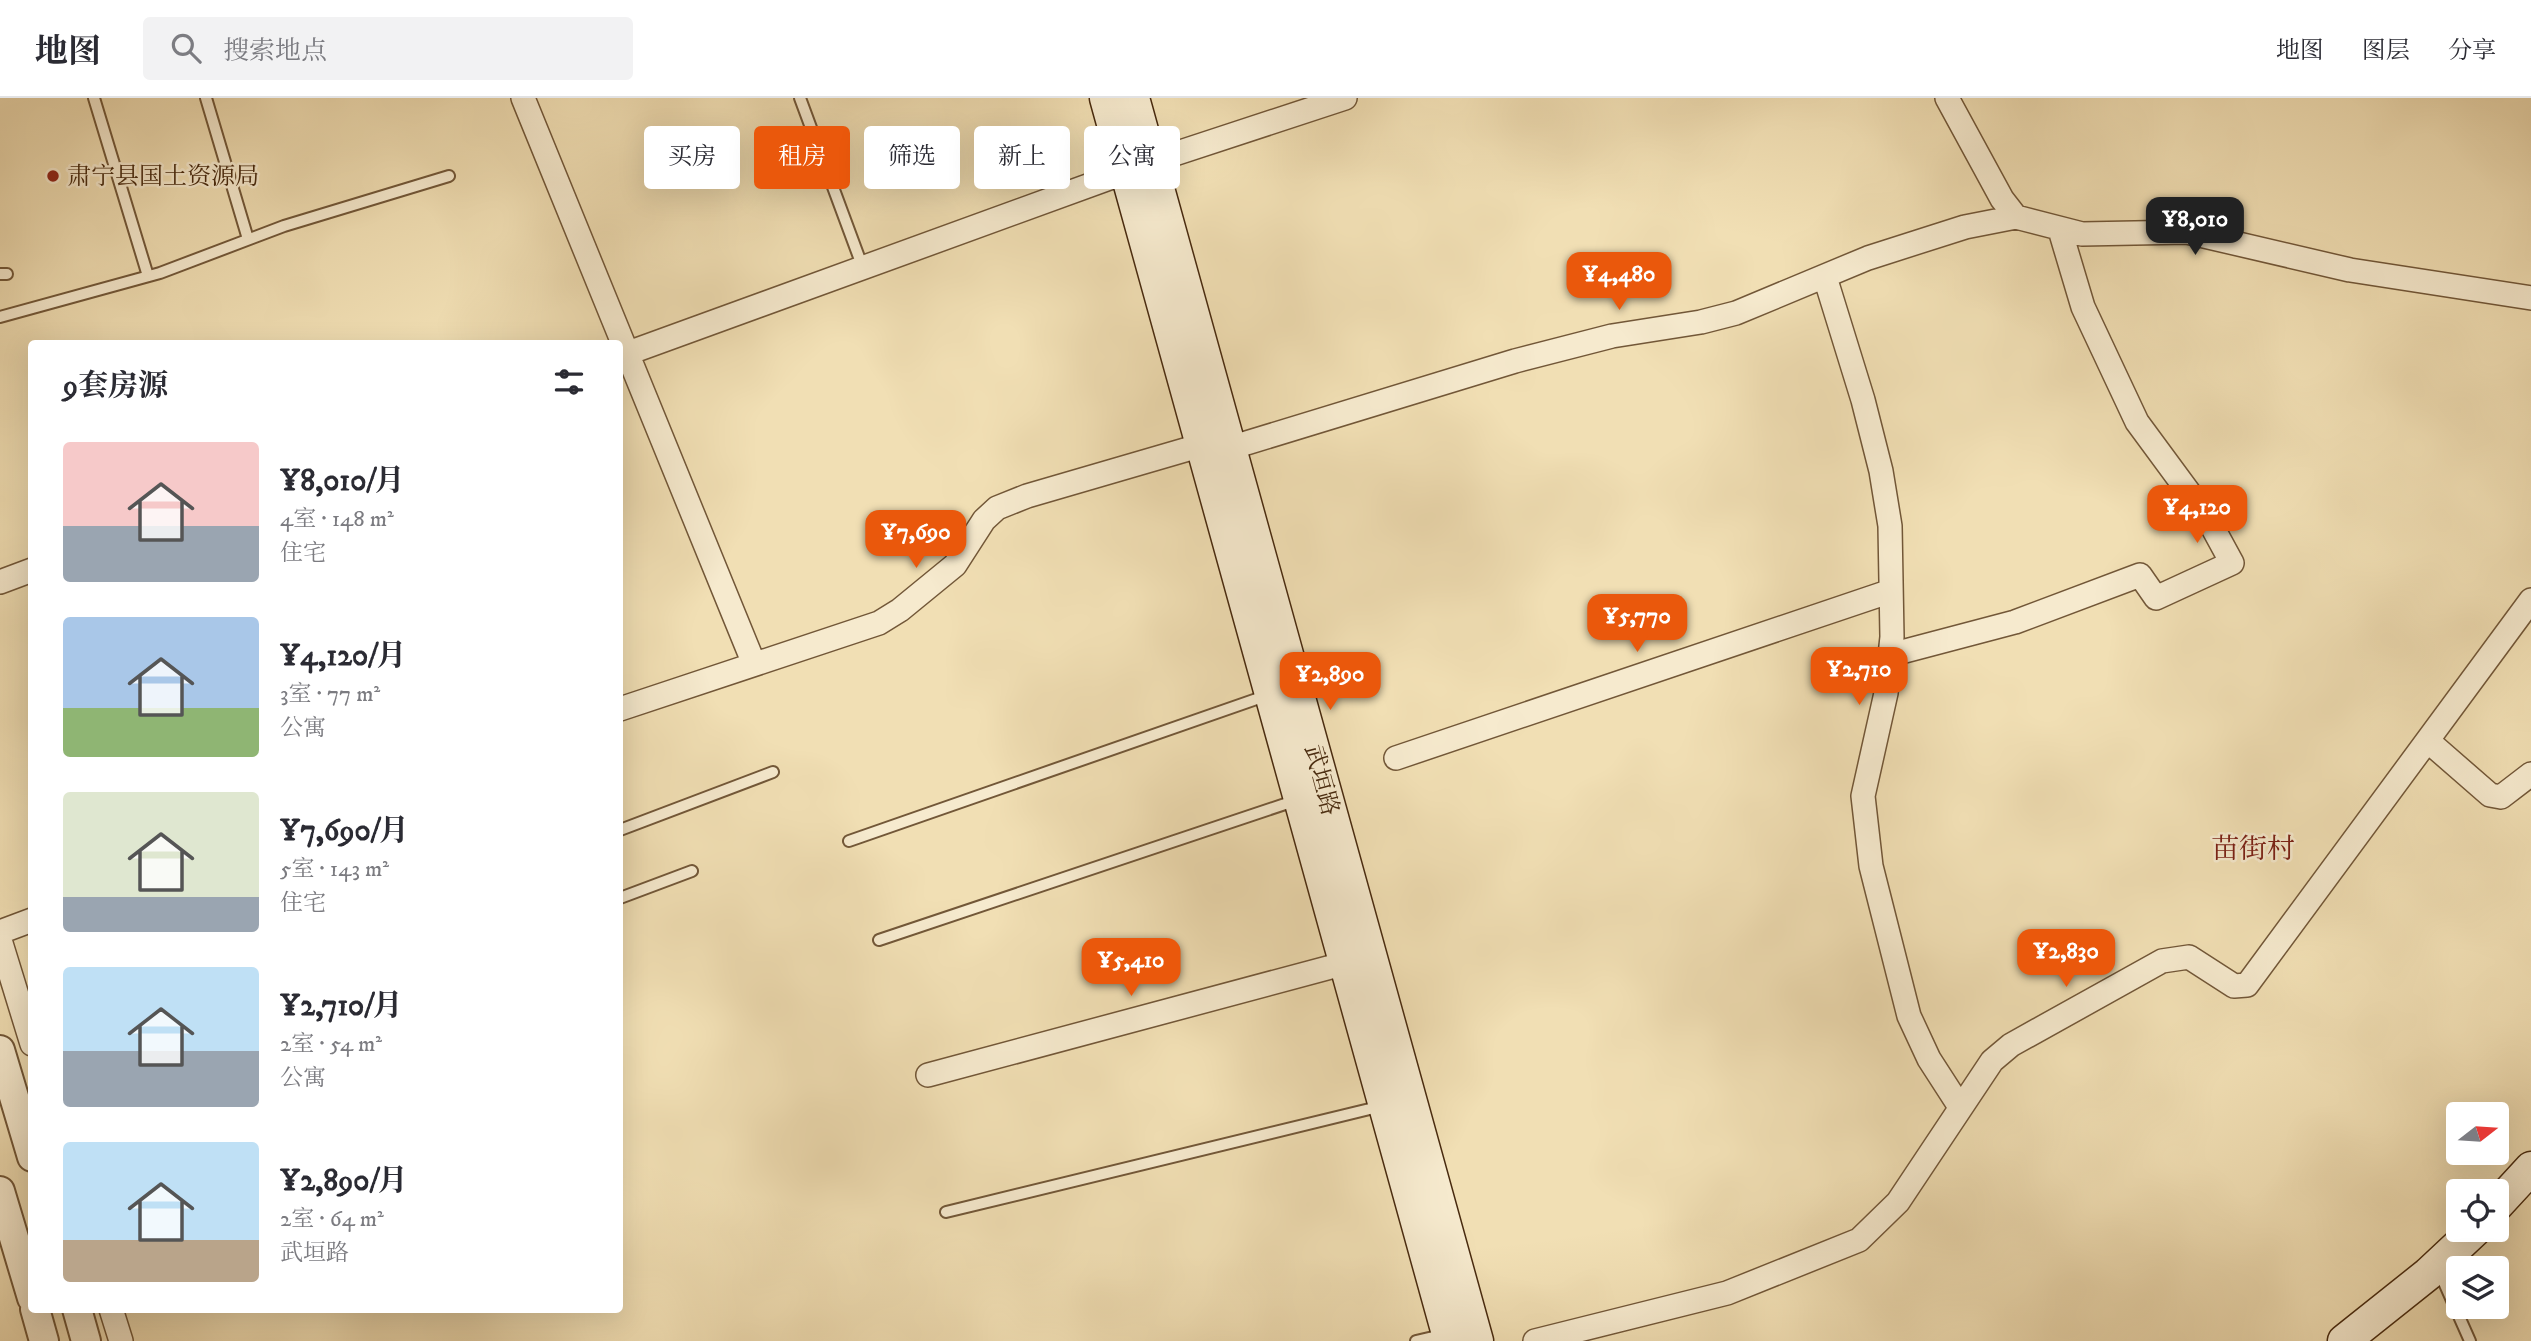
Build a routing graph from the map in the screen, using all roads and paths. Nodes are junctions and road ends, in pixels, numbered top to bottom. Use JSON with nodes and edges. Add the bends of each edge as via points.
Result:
{"nodes":[{"id":1,"x":94,"y":98,"type":"edge"},
{"id":2,"x":206,"y":98,"type":"edge"},
{"id":3,"x":523,"y":98,"type":"edge"},
{"id":4,"x":800,"y":98,"type":"edge"},
{"id":5,"x":1106,"y":98,"type":"edge"},
{"id":6,"x":1133,"y":98,"type":"edge"},
{"id":7,"x":1345,"y":98,"type":"edge"},
{"id":8,"x":1947,"y":98,"type":"edge"},
{"id":9,"x":1119,"y":126,"type":"edge"},
{"id":10,"x":1135,"y":126,"type":"edge"},
{"id":11,"x":1180,"y":153,"type":"edge"},
{"id":12,"x":449,"y":176,"type":"dead end"},
{"id":13,"x":1084,"y":187,"type":"edge"},
{"id":14,"x":1144,"y":189,"type":"edge"},
{"id":15,"x":2016,"y":217,"type":"junction"},
{"id":16,"x":2060,"y":230,"type":"junction"},
{"id":17,"x":248,"y":239,"type":"junction"},
{"id":18,"x":863,"y":268,"type":"junction"},
{"id":19,"x":148,"y":276,"type":"junction"},
{"id":20,"x":1825,"y":277,"type":"junction"},
{"id":21,"x":2531,"y":298,"type":"edge"},
{"id":22,"x":0,"y":317,"type":"edge"},
{"id":23,"x":617,"y":340,"type":"edge"},
{"id":24,"x":623,"y":355,"type":"edge"},
{"id":25,"x":1216,"y":447,"type":"junction"},
{"id":26,"x":28,"y":572,"type":"edge"},
{"id":27,"x":0,"y":582,"type":"edge"},
{"id":28,"x":1891,"y":591,"type":"junction"},
{"id":29,"x":2531,"y":600,"type":"edge"},
{"id":30,"x":1890,"y":654,"type":"junction"},
{"id":31,"x":754,"y":664,"type":"junction"},
{"id":32,"x":1271,"y":694,"type":"junction"},
{"id":33,"x":623,"y":708,"type":"edge"},
{"id":34,"x":2428,"y":741,"type":"junction"},
{"id":35,"x":1395,"y":758,"type":"dead end"},
{"id":36,"x":773,"y":772,"type":"dead end"},
{"id":37,"x":2531,"y":774,"type":"edge"},
{"id":38,"x":1300,"y":799,"type":"junction"},
{"id":39,"x":623,"y":829,"type":"edge"},
{"id":40,"x":849,"y":841,"type":"dead end"},
{"id":41,"x":692,"y":871,"type":"dead end"},
{"id":42,"x":623,"y":897,"type":"edge"},
{"id":43,"x":28,"y":922,"type":"edge"},
{"id":44,"x":0,"y":932,"type":"edge"},
{"id":45,"x":0,"y":940,"type":"edge"},
{"id":46,"x":879,"y":940,"type":"dead end"},
{"id":47,"x":1346,"y":963,"type":"junction"},
{"id":48,"x":26,"y":1008,"type":"edge"},
{"id":49,"x":0,"y":1050,"type":"edge"},
{"id":50,"x":928,"y":1075,"type":"dead end"},
{"id":51,"x":1385,"y":1105,"type":"junction"},
{"id":52,"x":1960,"y":1107,"type":"junction"},
{"id":53,"x":28,"y":1144,"type":"edge"},
{"id":54,"x":2531,"y":1168,"type":"edge"},
{"id":55,"x":0,"y":1191,"type":"edge"},
{"id":56,"x":2509,"y":1192,"type":"edge"},
{"id":57,"x":946,"y":1212,"type":"dead end"},
{"id":58,"x":2463,"y":1242,"type":"edge"},
{"id":59,"x":2437,"y":1267,"type":"junction"},
{"id":60,"x":28,"y":1285,"type":"edge"},
{"id":61,"x":36,"y":1313,"type":"edge"},
{"id":62,"x":78,"y":1313,"type":"edge"},
{"id":63,"x":112,"y":1313,"type":"edge"},
{"id":64,"x":2356,"y":1337,"type":"edge"},
{"id":65,"x":1459,"y":1339,"type":"edge"},
{"id":66,"x":43,"y":1341,"type":"edge"},
{"id":67,"x":86,"y":1341,"type":"edge"},
{"id":68,"x":121,"y":1341,"type":"edge"},
{"id":69,"x":1416,"y":1341,"type":"edge"},
{"id":70,"x":1535,"y":1341,"type":"edge"},
{"id":71,"x":2470,"y":1341,"type":"edge"}],
"edges":[{"from":1,"to":19,"type":"lane"},
{"from":2,"to":17,"type":"lane"},
{"from":3,"to":23,"type":"street"},
{"from":4,"to":18,"type":"lane"},
{"from":5,"to":9,"type":"main road","name":"武垣路"},
{"from":6,"to":10,"type":"main road","name":"武垣路"},
{"from":7,"to":11,"type":"street"},
{"from":8,"to":15,"type":"street","via":[[2002,200]]},
{"from":12,"to":17,"type":"lane"},
{"from":13,"to":18,"type":"street"},
{"from":14,"to":25,"type":"main road","name":"武垣路"},
{"from":15,"to":16,"type":"street"},
{"from":15,"to":20,"type":"street","via":[[1911,244]]},
{"from":16,"to":21,"type":"street","via":[[2082,234],[2187,232],[2350,270]]},
{"from":16,"to":30,"type":"street","via":[[2083,307],[2137,422],[2207,517],[2232,563],[2156,598],[2140,575],[2015,622]]},
{"from":17,"to":19,"type":"lane"},
{"from":18,"to":24,"type":"street"},
{"from":19,"to":22,"type":"lane"},
{"from":20,"to":25,"type":"street","via":[[1737,313],[1612,336]]},
{"from":20,"to":28,"type":"street","via":[[1881,471],[1890,526]]},
{"from":24,"to":31,"type":"street"},
{"from":25,"to":31,"type":"street","via":[[1027,496],[998,508],[984,520],[956,565],[900,610],[879,622]]},
{"from":25,"to":32,"type":"main road","name":"武垣路"},
{"from":25,"to":65,"type":"main road","name":"武垣路"},
{"from":26,"to":27,"type":"street"},
{"from":28,"to":30,"type":"street"},
{"from":28,"to":35,"type":"street"},
{"from":29,"to":34,"type":"street"},
{"from":30,"to":52,"type":"street","via":[[1863,796],[1871,866],[1909,1016],[1929,1059]]},
{"from":31,"to":33,"type":"street"},
{"from":32,"to":38,"type":"main road","name":"武垣路"},
{"from":32,"to":40,"type":"lane"},
{"from":34,"to":37,"type":"street","via":[[2490,795],[2501,797]]},
{"from":34,"to":52,"type":"street","via":[[2247,985],[2234,986],[2189,957],[2162,961],[2011,1045],[1992,1060]]},
{"from":36,"to":39,"type":"lane"},
{"from":38,"to":46,"type":"lane"},
{"from":38,"to":47,"type":"main road","name":"武垣路"},
{"from":41,"to":42,"type":"lane"},
{"from":43,"to":44,"type":"street"},
{"from":45,"to":48,"type":"street"},
{"from":47,"to":50,"type":"street"},
{"from":47,"to":51,"type":"main road","name":"武垣路"},
{"from":49,"to":53,"type":"street"},
{"from":51,"to":57,"type":"lane"},
{"from":51,"to":65,"type":"main road","name":"武垣路"},
{"from":52,"to":70,"type":"street","via":[[1899,1202],[1859,1240],[1727,1293]]},
{"from":54,"to":56,"type":"main road"},
{"from":55,"to":60,"type":"street"},
{"from":58,"to":59,"type":"main road"},
{"from":59,"to":64,"type":"main road"},
{"from":59,"to":71,"type":"lane"},
{"from":61,"to":66,"type":"street"},
{"from":62,"to":67,"type":"street"},
{"from":63,"to":68,"type":"street"},
{"from":65,"to":69,"type":"lane"}]}
